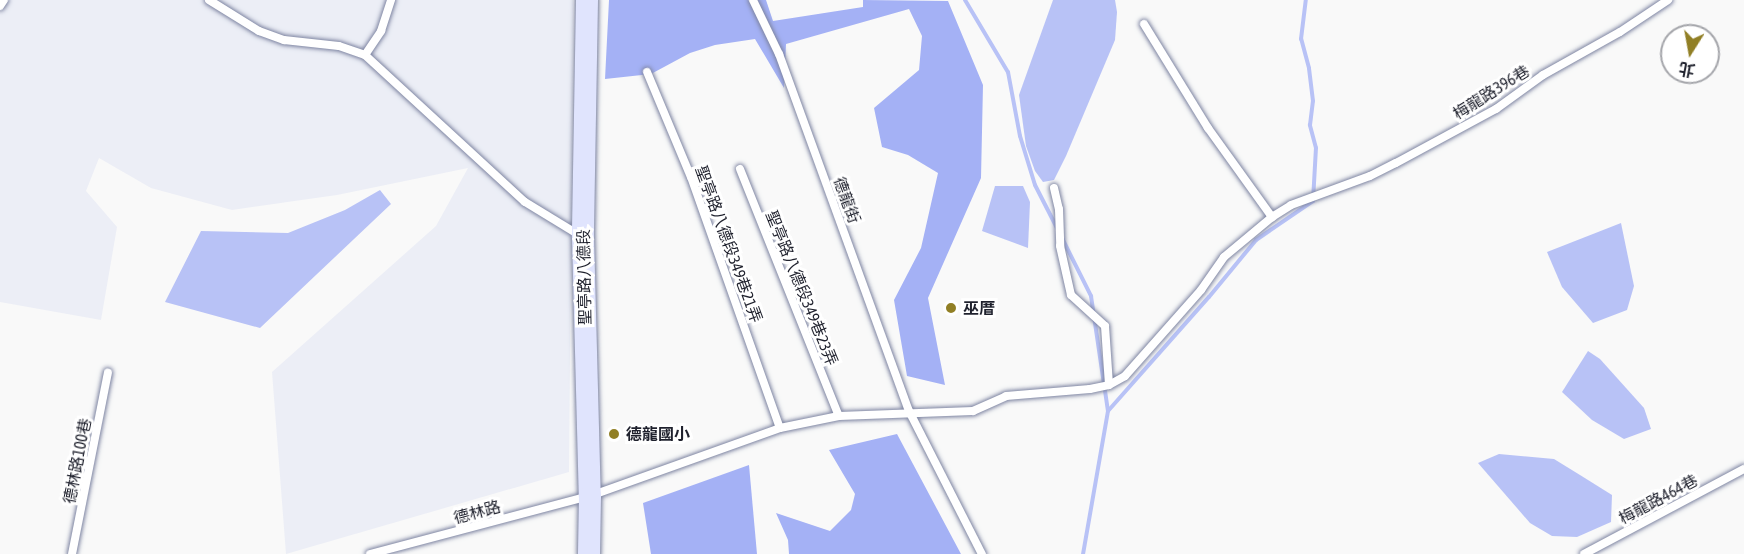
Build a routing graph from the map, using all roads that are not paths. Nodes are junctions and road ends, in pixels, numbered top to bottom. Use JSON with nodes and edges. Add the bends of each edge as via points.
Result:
{"nodes":[{"id":1,"x":4,"y":0,"type":"edge"},
{"id":2,"x":209,"y":0,"type":"edge"},
{"id":3,"x":391,"y":0,"type":"edge"},
{"id":4,"x":587,"y":0,"type":"edge"},
{"id":5,"x":753,"y":0,"type":"edge"},
{"id":6,"x":1668,"y":0,"type":"edge"},
{"id":7,"x":0,"y":6,"type":"edge"},
{"id":8,"x":1144,"y":24,"type":"dead end"},
{"id":9,"x":365,"y":55,"type":"junction"},
{"id":10,"x":647,"y":72,"type":"dead end"},
{"id":11,"x":740,"y":169,"type":"dead end"},
{"id":12,"x":1054,"y":188,"type":"dead end"},
{"id":13,"x":1272,"y":217,"type":"junction"},
{"id":14,"x":583,"y":237,"type":"junction"},
{"id":15,"x":108,"y":373,"type":"dead end"},
{"id":16,"x":1109,"y":385,"type":"junction"},
{"id":17,"x":909,"y":411,"type":"junction"},
{"id":18,"x":839,"y":416,"type":"junction"},
{"id":19,"x":780,"y":428,"type":"junction"},
{"id":20,"x":1744,"y":469,"type":"edge"},
{"id":21,"x":590,"y":496,"type":"junction"},
{"id":22,"x":1603,"y":544,"type":"junction"},
{"id":23,"x":72,"y":554,"type":"edge"},
{"id":24,"x":370,"y":554,"type":"edge"},
{"id":25,"x":589,"y":554,"type":"edge"},
{"id":26,"x":982,"y":554,"type":"edge"},
{"id":27,"x":1584,"y":554,"type":"edge"},
{"id":28,"x":1608,"y":554,"type":"edge"}],
"edges":[{"from":1,"to":7,"type":"lane"},
{"from":2,"to":9,"type":"lane","via":[[259,31],[284,40],[339,46]]},
{"from":3,"to":9,"type":"lane","via":[[381,31]]},
{"from":4,"to":14,"type":"street","name":"聖亭路八德段"},
{"from":5,"to":17,"type":"lane","name":"德龍街","via":[[779,54]]},
{"from":6,"to":13,"type":"lane","name":"梅龍路396巷","via":[[1636,23],[1543,75],[1496,109],[1396,164],[1291,205]]},
{"from":8,"to":13,"type":"lane","via":[[1208,128]]},
{"from":9,"to":14,"type":"lane","via":[[525,202]]},
{"from":10,"to":19,"type":"lane","name":"聖亭路八德段349巷21弄","via":[[691,177]]},
{"from":11,"to":18,"type":"lane","name":"聖亭路八德段349巷23弄"},
{"from":12,"to":16,"type":"lane","via":[[1060,246],[1071,296],[1105,326]]},
{"from":13,"to":16,"type":"lane","via":[[1224,256],[1201,290],[1125,376]]},
{"from":14,"to":21,"type":"street","name":"聖亭路八德段"},
{"from":15,"to":23,"type":"lane","name":"德林路100巷"},
{"from":16,"to":17,"type":"lane","via":[[1006,396],[973,411]]},
{"from":17,"to":18,"type":"lane","name":"德林路"},
{"from":17,"to":26,"type":"lane","name":"德龍街"},
{"from":18,"to":19,"type":"lane","name":"德林路"},
{"from":19,"to":21,"type":"lane","name":"德林路"},
{"from":20,"to":22,"type":"lane","name":"梅龍路464巷"},
{"from":21,"to":24,"type":"lane","name":"德林路"},
{"from":21,"to":25,"type":"street","name":"聖亭路八德段"},
{"from":22,"to":27,"type":"lane","name":"梅龍路464巷"},
{"from":22,"to":28,"type":"lane"}]}
